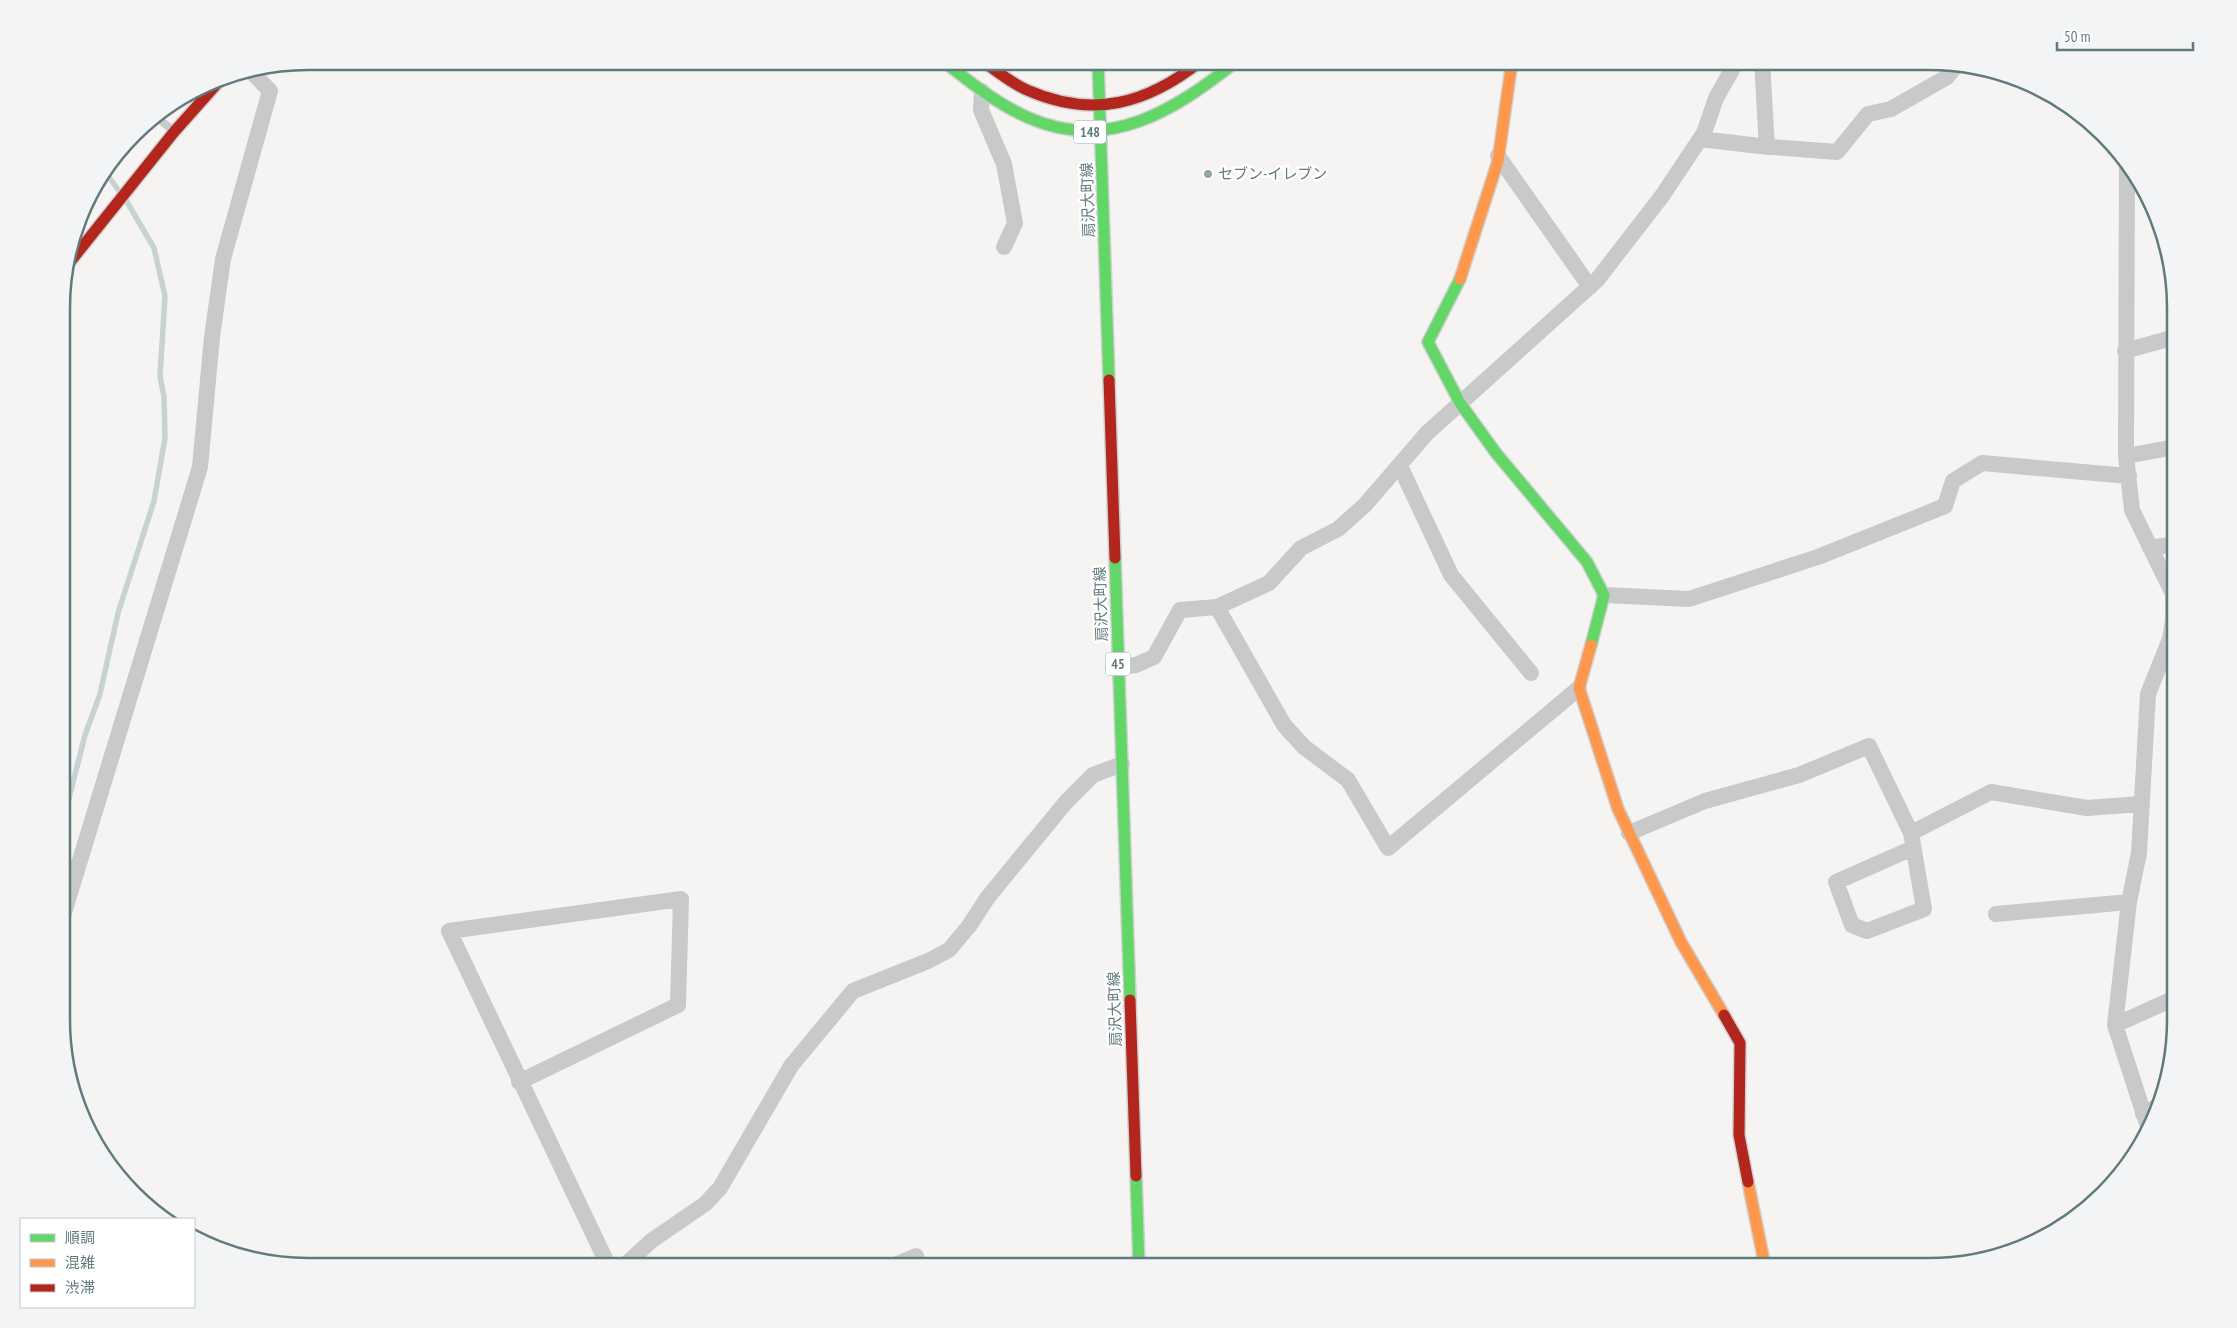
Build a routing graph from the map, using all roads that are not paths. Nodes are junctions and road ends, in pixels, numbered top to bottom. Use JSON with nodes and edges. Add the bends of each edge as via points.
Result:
{"nodes":[{"id":1,"x":954,"y":70,"type":"edge"},
{"id":2,"x":996,"y":70,"type":"edge"},
{"id":3,"x":1098,"y":70,"type":"edge"},
{"id":4,"x":1191,"y":70,"type":"edge"},
{"id":5,"x":1226,"y":70,"type":"edge"},
{"id":6,"x":1511,"y":70,"type":"edge"},
{"id":7,"x":1732,"y":70,"type":"edge"},
{"id":8,"x":1763,"y":70,"type":"edge"},
{"id":9,"x":1952,"y":71,"type":"edge"},
{"id":10,"x":256,"y":76,"type":"edge"},
{"id":11,"x":982,"y":91,"type":"junction"},
{"id":12,"x":210,"y":92,"type":"edge"},
{"id":13,"x":1100,"y":107,"type":"junction"},
{"id":14,"x":161,"y":121,"type":"edge"},
{"id":15,"x":1101,"y":131,"type":"junction"},
{"id":16,"x":174,"y":132,"type":"junction"},
{"id":17,"x":1700,"y":139,"type":"junction"},
{"id":18,"x":1767,"y":147,"type":"junction"},
{"id":19,"x":1498,"y":156,"type":"junction"},
{"id":20,"x":2127,"y":176,"type":"edge"},
{"id":21,"x":1004,"y":247,"type":"dead end"},
{"id":22,"x":76,"y":254,"type":"edge"},
{"id":23,"x":1590,"y":287,"type":"junction"},
{"id":24,"x":2167,"y":339,"type":"edge"},
{"id":25,"x":2125,"y":351,"type":"junction"},
{"id":26,"x":1460,"y":403,"type":"junction"},
{"id":27,"x":2167,"y":448,"type":"edge"},
{"id":28,"x":2126,"y":456,"type":"junction"},
{"id":29,"x":1400,"y":466,"type":"junction"},
{"id":30,"x":2129,"y":476,"type":"junction"},
{"id":31,"x":2167,"y":545,"type":"edge"},
{"id":32,"x":2150,"y":548,"type":"junction"},
{"id":33,"x":2167,"y":582,"type":"edge"},
{"id":34,"x":1604,"y":595,"type":"junction"},
{"id":35,"x":1217,"y":607,"type":"junction"},
{"id":36,"x":2167,"y":646,"type":"edge"},
{"id":37,"x":1119,"y":667,"type":"junction"},
{"id":38,"x":1531,"y":673,"type":"dead end"},
{"id":39,"x":1579,"y":688,"type":"junction"},
{"id":40,"x":1122,"y":764,"type":"junction"},
{"id":41,"x":2141,"y":804,"type":"junction"},
{"id":42,"x":1629,"y":833,"type":"junction"},
{"id":43,"x":1912,"y":841,"type":"junction"},
{"id":44,"x":70,"y":893,"type":"edge"},
{"id":45,"x":2129,"y":902,"type":"junction"},
{"id":46,"x":1996,"y":914,"type":"dead end"},
{"id":47,"x":2167,"y":1002,"type":"edge"},
{"id":48,"x":2115,"y":1025,"type":"junction"},
{"id":49,"x":519,"y":1082,"type":"junction"},
{"id":50,"x":2149,"y":1111,"type":"edge"},
{"id":51,"x":2143,"y":1114,"type":"junction"},
{"id":52,"x":2145,"y":1119,"type":"edge"},
{"id":53,"x":605,"y":1258,"type":"edge"},
{"id":54,"x":633,"y":1258,"type":"edge"},
{"id":55,"x":1139,"y":1258,"type":"edge"},
{"id":56,"x":1763,"y":1258,"type":"edge"}],
"edges":[{"from":1,"to":11,"type":"main road","number":"148"},
{"from":2,"to":13,"type":"main road","number":"148","via":[[1026,90],[1055,101]]},
{"from":3,"to":13,"type":"main road","name":"扇沢大町線","number":"45"},
{"from":4,"to":13,"type":"main road","number":"148","via":[[1152,94],[1127,103]]},
{"from":5,"to":15,"type":"main road","number":"148","via":[[1203,90],[1171,110],[1133,125]]},
{"from":6,"to":19,"type":"main road"},
{"from":7,"to":17,"type":"street","via":[[1716,98]]},
{"from":8,"to":18,"type":"street"},
{"from":9,"to":18,"type":"street","via":[[1892,109],[1868,114],[1837,152]]},
{"from":10,"to":44,"type":"street","via":[[270,91],[223,259],[200,467]]},
{"from":11,"to":15,"type":"main road","number":"148","via":[[1026,118],[1080,132]]},
{"from":11,"to":21,"type":"street","via":[[982,110],[1004,164],[1015,223]]},
{"from":12,"to":16,"type":"main road"},
{"from":13,"to":15,"type":"main road","name":"扇沢大町線","number":"45"},
{"from":14,"to":16,"type":"lane"},
{"from":15,"to":37,"type":"main road","name":"扇沢大町線","number":"45"},
{"from":16,"to":22,"type":"main road"},
{"from":17,"to":18,"type":"street"},
{"from":17,"to":23,"type":"street","via":[[1662,196]]},
{"from":19,"to":23,"type":"street"},
{"from":19,"to":26,"type":"main road","via":[[1462,278],[1428,342]]},
{"from":20,"to":25,"type":"street"},
{"from":23,"to":26,"type":"street"},
{"from":24,"to":25,"type":"street"},
{"from":25,"to":28,"type":"street"},
{"from":26,"to":29,"type":"street","via":[[1427,434]]},
{"from":26,"to":34,"type":"main road","via":[[1496,453],[1587,562]]},
{"from":27,"to":28,"type":"street"},
{"from":28,"to":30,"type":"street"},
{"from":29,"to":35,"type":"street","via":[[1365,505],[1338,529],[1302,548],[1269,583]]},
{"from":29,"to":38,"type":"street","via":[[1451,575]]},
{"from":30,"to":32,"type":"street","via":[[2132,510]]},
{"from":30,"to":34,"type":"street","via":[[1982,464],[1953,481],[1945,506],[1755,580],[1689,599]]},
{"from":31,"to":32,"type":"street"},
{"from":32,"to":33,"type":"street"},
{"from":34,"to":39,"type":"main road"},
{"from":35,"to":37,"type":"street","via":[[1180,610],[1154,657],[1136,665]]},
{"from":35,"to":39,"type":"street","via":[[1284,725],[1304,747],[1348,780],[1388,848]]},
{"from":36,"to":41,"type":"street","via":[[2148,694]]},
{"from":37,"to":40,"type":"main road","name":"扇沢大町線","number":"45"},
{"from":39,"to":42,"type":"main road","via":[[1618,809]]},
{"from":40,"to":54,"type":"street","via":[[1093,775],[1066,802],[949,950],[853,991],[791,1066],[720,1188],[705,1204],[651,1241]]},
{"from":40,"to":55,"type":"main road","name":"扇沢大町線","number":"45"},
{"from":41,"to":43,"type":"street","via":[[2086,808],[1991,792]]},
{"from":41,"to":45,"type":"street","via":[[2139,853]]},
{"from":42,"to":43,"type":"street","via":[[1704,801],[1799,774],[1869,746]]},
{"from":42,"to":56,"type":"main road","via":[[1681,942],[1740,1043],[1739,1135]]},
{"from":43,"to":43,"type":"street","via":[[1924,910],[1867,931],[1852,925],[1836,882]]},
{"from":45,"to":46,"type":"street"},
{"from":45,"to":48,"type":"street"},
{"from":47,"to":48,"type":"street"},
{"from":48,"to":51,"type":"street"},
{"from":49,"to":49,"type":"street","via":[[449,931],[681,899],[678,1005]]},
{"from":49,"to":53,"type":"street"},
{"from":50,"to":51,"type":"street"},
{"from":51,"to":52,"type":"street"}]}
